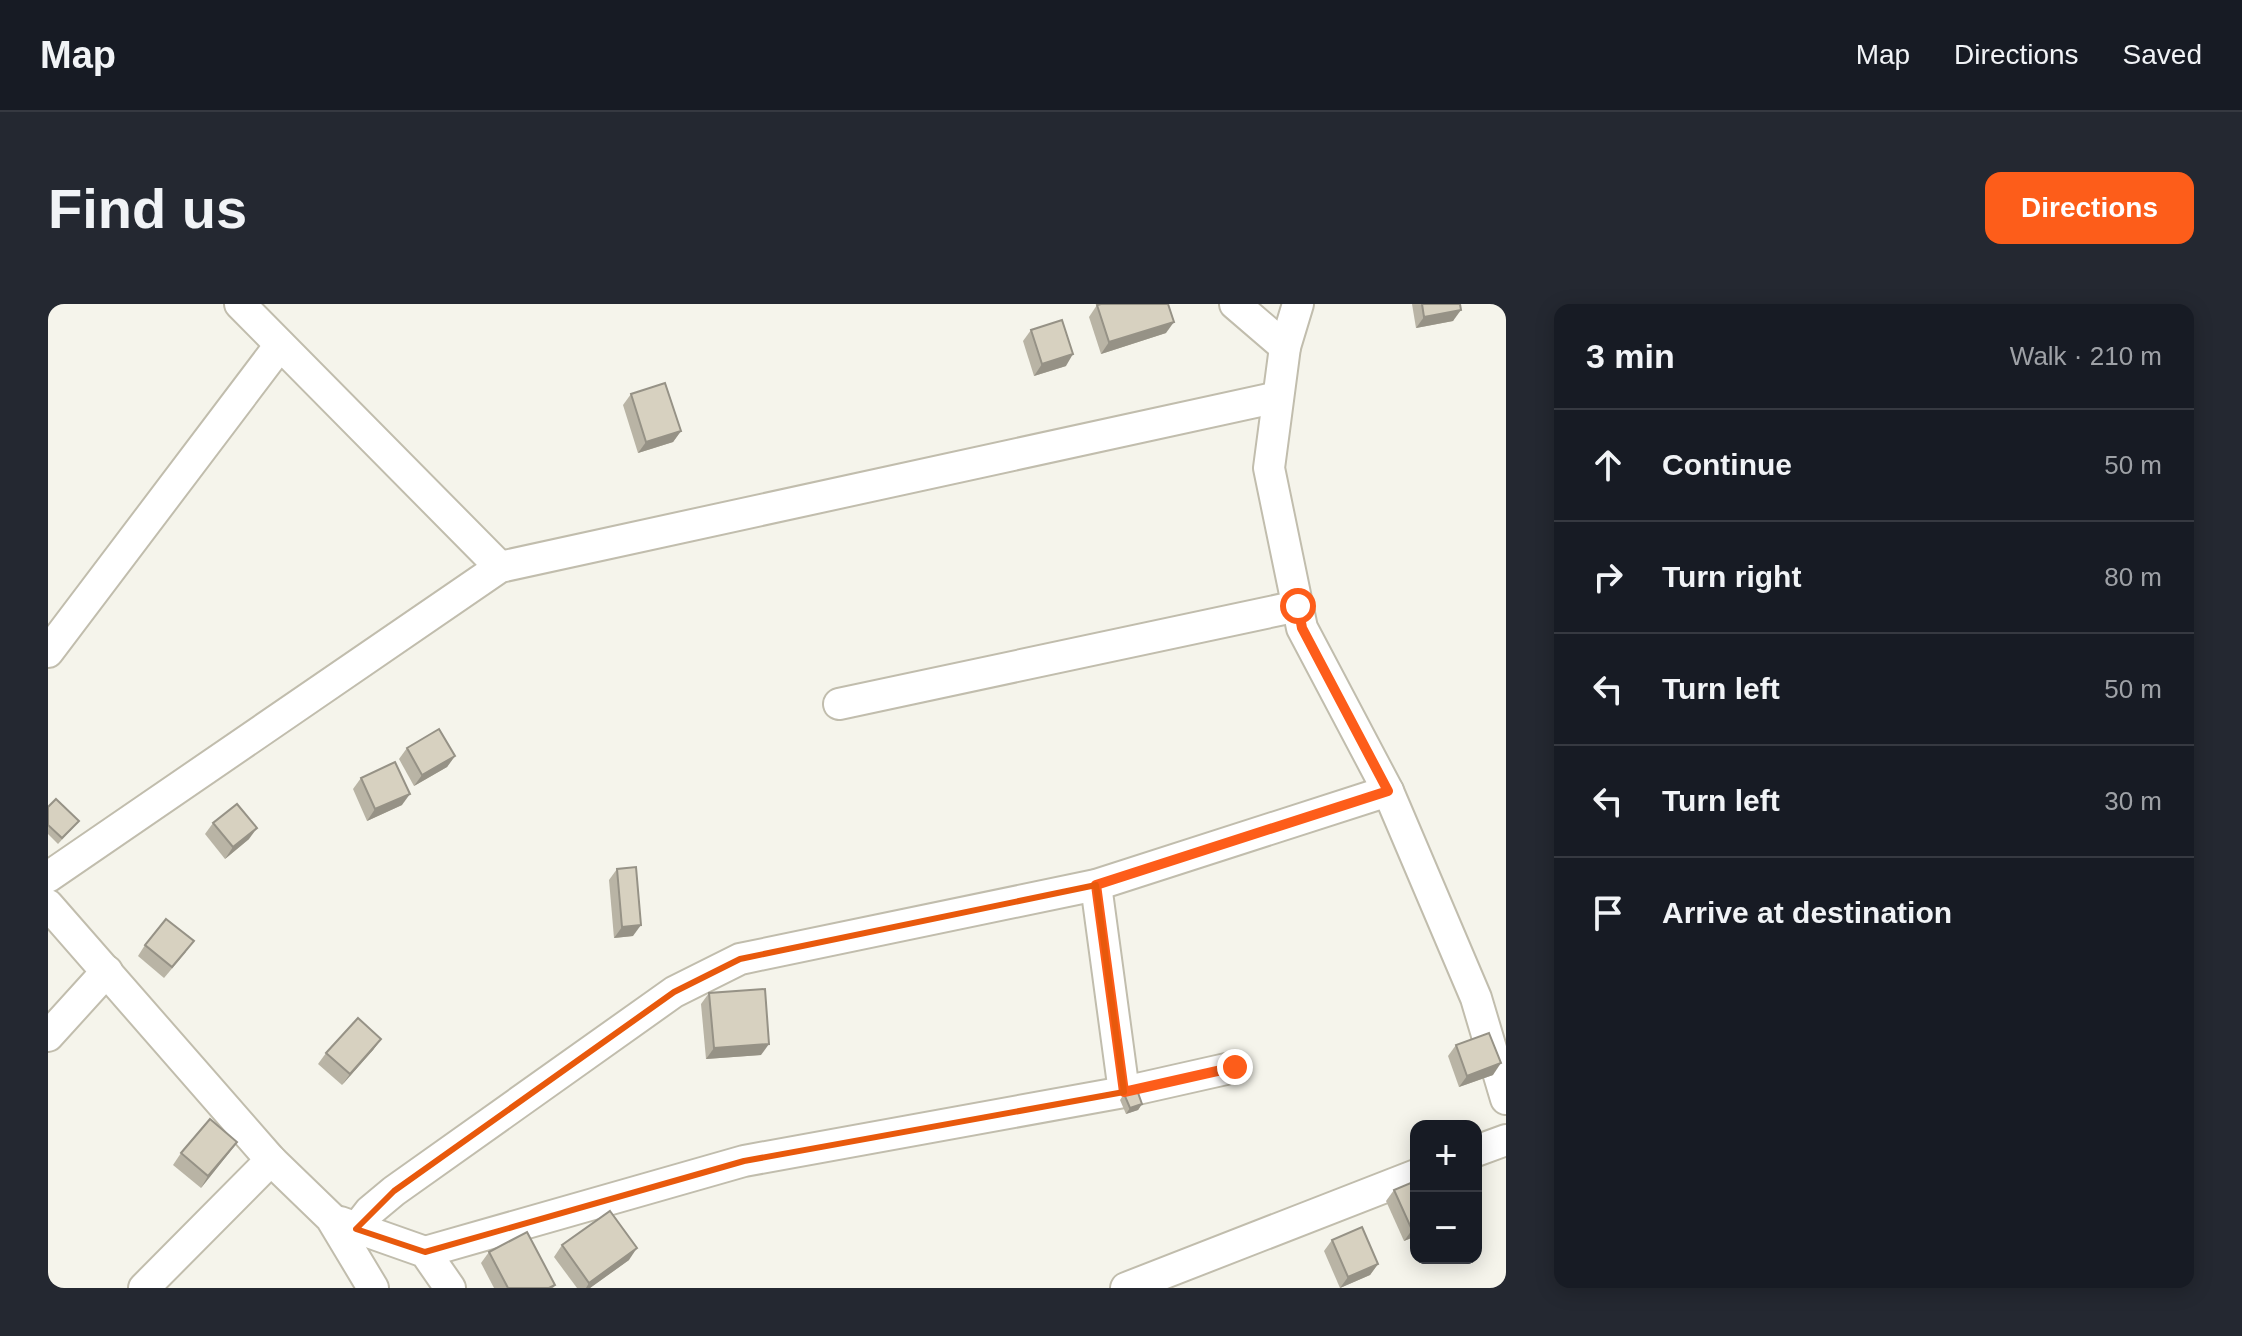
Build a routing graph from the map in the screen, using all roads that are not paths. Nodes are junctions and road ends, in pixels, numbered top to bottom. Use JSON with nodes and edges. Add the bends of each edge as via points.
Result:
{"nodes":[{"id":1,"x":240,"y":304,"type":"edge"},
{"id":2,"x":1235,"y":304,"type":"edge"},
{"id":3,"x":1298,"y":304,"type":"edge"},
{"id":4,"x":280,"y":345,"type":"junction"},
{"id":5,"x":1285,"y":347,"type":"junction"},
{"id":6,"x":1278,"y":397,"type":"junction"},
{"id":7,"x":500,"y":567,"type":"junction"},
{"id":8,"x":1298,"y":606,"type":"junction"},
{"id":9,"x":48,"y":652,"type":"edge"},
{"id":10,"x":839,"y":704,"type":"dead end"},
{"id":11,"x":1388,"y":791,"type":"junction"},
{"id":12,"x":48,"y":877,"type":"edge"},
{"id":13,"x":1096,"y":885,"type":"junction"},
{"id":14,"x":48,"y":905,"type":"edge"},
{"id":15,"x":107,"y":971,"type":"junction"},
{"id":16,"x":48,"y":1036,"type":"edge"},
{"id":17,"x":1235,"y":1067,"type":"dead end"},
{"id":18,"x":1124,"y":1092,"type":"junction"},
{"id":19,"x":1506,"y":1099,"type":"edge"},
{"id":20,"x":1506,"y":1140,"type":"edge"},
{"id":21,"x":1482,"y":1149,"type":"edge"},
{"id":22,"x":271,"y":1160,"type":"junction"},
{"id":23,"x":1410,"y":1177,"type":"edge"},
{"id":24,"x":344,"y":1223,"type":"junction"},
{"id":25,"x":425,"y":1252,"type":"junction"},
{"id":26,"x":144,"y":1288,"type":"edge"},
{"id":27,"x":373,"y":1288,"type":"edge"},
{"id":28,"x":450,"y":1288,"type":"edge"},
{"id":29,"x":1126,"y":1288,"type":"edge"}],
"edges":[{"from":1,"to":4,"type":"street"},
{"from":2,"to":5,"type":"street"},
{"from":3,"to":5,"type":"street"},
{"from":4,"to":7,"type":"street"},
{"from":4,"to":9,"type":"street"},
{"from":5,"to":6,"type":"street"},
{"from":6,"to":7,"type":"street"},
{"from":6,"to":8,"type":"street","via":[[1269,468]]},
{"from":7,"to":12,"type":"street"},
{"from":8,"to":10,"type":"street"},
{"from":8,"to":11,"type":"street","via":[[1302,628]]},
{"from":11,"to":13,"type":"street"},
{"from":11,"to":19,"type":"street","via":[[1476,998]]},
{"from":13,"to":18,"type":"street"},
{"from":13,"to":24,"type":"street","via":[[740,959],[674,992],[370,1211]]},
{"from":14,"to":15,"type":"street"},
{"from":15,"to":16,"type":"street"},
{"from":15,"to":22,"type":"street"},
{"from":17,"to":18,"type":"street"},
{"from":18,"to":25,"type":"street","via":[[744,1161]]},
{"from":20,"to":21,"type":"street"},
{"from":22,"to":24,"type":"street"},
{"from":22,"to":26,"type":"street"},
{"from":23,"to":29,"type":"street"},
{"from":24,"to":25,"type":"street"},
{"from":24,"to":27,"type":"street"},
{"from":25,"to":28,"type":"street"}]}
